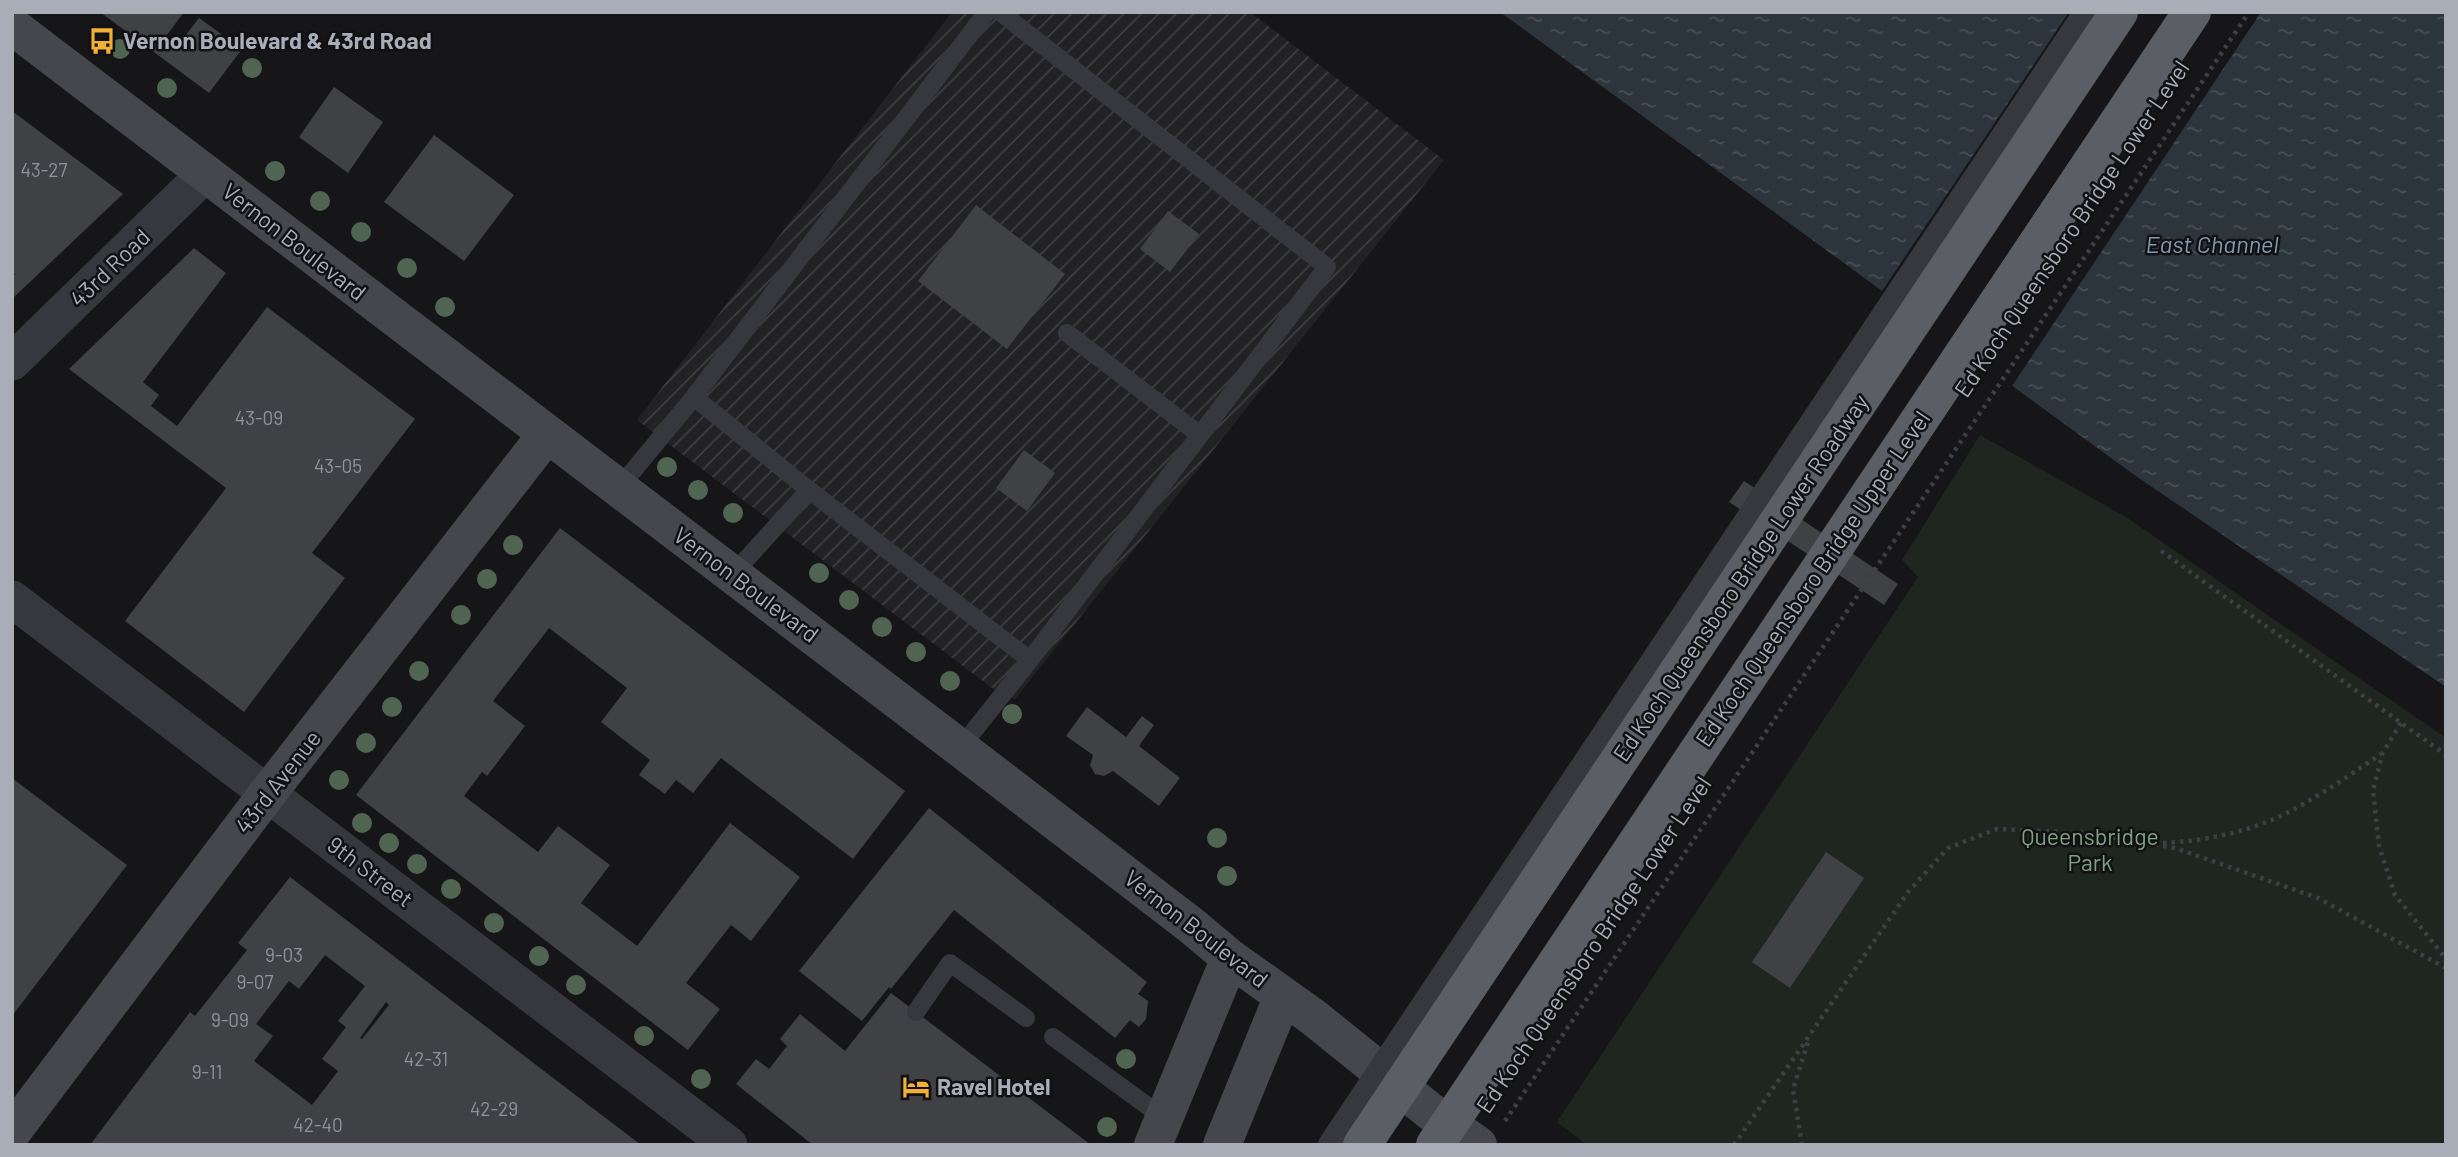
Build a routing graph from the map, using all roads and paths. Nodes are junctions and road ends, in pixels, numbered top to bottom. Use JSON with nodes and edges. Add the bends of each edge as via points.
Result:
{"nodes":[{"id":1,"x":987,"y":12,"type":"edge"},
{"id":2,"x":1000,"y":12,"type":"edge"},
{"id":3,"x":2088,"y":12,"type":"edge"},
{"id":4,"x":2119,"y":12,"type":"edge"},
{"id":5,"x":2141,"y":12,"type":"edge"},
{"id":6,"x":2192,"y":12,"type":"edge"},
{"id":7,"x":2217,"y":12,"type":"edge"},
{"id":8,"x":2249,"y":12,"type":"edge"},
{"id":9,"x":12,"y":26,"type":"edge"},
{"id":10,"x":206,"y":173,"type":"junction"},
{"id":11,"x":1068,"y":333,"type":"dead end"},
{"id":12,"x":12,"y":362,"type":"edge"},
{"id":13,"x":694,"y":397,"type":"junction"},
{"id":14,"x":547,"y":434,"type":"junction"},
{"id":15,"x":1200,"y":435,"type":"junction"},
{"id":16,"x":618,"y":489,"type":"junction"},
{"id":17,"x":810,"y":490,"type":"junction"},
{"id":18,"x":2161,"y":551,"type":"dead end"},
{"id":19,"x":732,"y":575,"type":"junction"},
{"id":20,"x":12,"y":599,"type":"edge"},
{"id":21,"x":1030,"y":660,"type":"junction"},
{"id":22,"x":2401,"y":723,"type":"junction"},
{"id":23,"x":960,"y":748,"type":"junction"},
{"id":24,"x":2382,"y":754,"type":"junction"},
{"id":25,"x":2446,"y":755,"type":"edge"},
{"id":26,"x":268,"y":794,"type":"junction"},
{"id":27,"x":2153,"y":844,"type":"junction"},
{"id":28,"x":1230,"y":958,"type":"junction"},
{"id":29,"x":2446,"y":959,"type":"edge"},
{"id":30,"x":2446,"y":968,"type":"edge"},
{"id":31,"x":1283,"y":996,"type":"junction"},
{"id":32,"x":916,"y":1012,"type":"dead end"},
{"id":33,"x":1026,"y":1018,"type":"dead end"},
{"id":34,"x":1053,"y":1037,"type":"dead end"},
{"id":35,"x":1809,"y":1038,"type":"junction"},
{"id":36,"x":1159,"y":1131,"type":"edge"},
{"id":37,"x":12,"y":1132,"type":"edge"},
{"id":38,"x":1491,"y":1133,"type":"edge"},
{"id":39,"x":729,"y":1145,"type":"edge"},
{"id":40,"x":1222,"y":1145,"type":"edge"},
{"id":41,"x":1332,"y":1145,"type":"edge"},
{"id":42,"x":1363,"y":1145,"type":"edge"},
{"id":43,"x":1385,"y":1145,"type":"edge"},
{"id":44,"x":1435,"y":1145,"type":"edge"},
{"id":45,"x":1461,"y":1145,"type":"edge"},
{"id":46,"x":1734,"y":1145,"type":"edge"},
{"id":47,"x":1802,"y":1145,"type":"edge"}],
"edges":[{"from":1,"to":13,"type":"lane"},
{"from":2,"to":15,"type":"lane","via":[[1326,267]]},
{"from":3,"to":41,"type":"street","bridge":true},
{"from":4,"to":42,"type":"highway","name":"Ed Koch Queensboro Bridge Lower Roadway","bridge":true},
{"from":5,"to":43,"type":"highway","name":"Ed Koch Queensboro Bridge Upper Level"},
{"from":6,"to":44,"type":"highway","name":"Ed Koch Queensboro Bridge Upper Level","bridge":true},
{"from":7,"to":45,"type":"highway","name":"Ed Koch Queensboro Bridge Lower Level"},
{"from":8,"to":38,"type":"path"},
{"from":9,"to":10,"type":"main road","name":"Vernon Boulevard"},
{"from":10,"to":12,"type":"street","name":"43rd Road"},
{"from":10,"to":14,"type":"main road","name":"Vernon Boulevard"},
{"from":11,"to":15,"type":"lane"},
{"from":13,"to":16,"type":"lane"},
{"from":13,"to":17,"type":"lane"},
{"from":14,"to":16,"type":"main road","name":"Vernon Boulevard"},
{"from":14,"to":26,"type":"main road","name":"43rd Avenue"},
{"from":15,"to":21,"type":"lane"},
{"from":16,"to":19,"type":"main road","name":"Vernon Boulevard"},
{"from":17,"to":19,"type":"lane"},
{"from":17,"to":21,"type":"lane"},
{"from":18,"to":22,"type":"path"},
{"from":19,"to":23,"type":"main road","name":"Vernon Boulevard"},
{"from":20,"to":26,"type":"street","name":"9th Street"},
{"from":21,"to":23,"type":"lane"},
{"from":22,"to":24,"type":"path"},
{"from":22,"to":25,"type":"path"},
{"from":23,"to":28,"type":"main road","name":"Vernon Boulevard"},
{"from":24,"to":27,"type":"path","via":[[2297,808],[2239,832]]},
{"from":24,"to":29,"type":"path","via":[[2373,791],[2379,846],[2395,895]]},
{"from":26,"to":37,"type":"main road","name":"43rd Avenue"},
{"from":26,"to":39,"type":"street","name":"9th Street"},
{"from":27,"to":30,"type":"path","via":[[2318,898]]},
{"from":27,"to":35,"type":"path","via":[[2087,832],[1997,829],[1948,848],[1908,892]]},
{"from":28,"to":31,"type":"main road","name":"Vernon Boulevard"},
{"from":28,"to":36,"type":"main road"},
{"from":31,"to":38,"type":"main road","name":"Vernon Boulevard","via":[[1431,1112]]},
{"from":31,"to":40,"type":"main road"},
{"from":32,"to":33,"type":"lane","via":[[950,963]]},
{"from":34,"to":36,"type":"lane"},
{"from":35,"to":46,"type":"path"},
{"from":35,"to":47,"type":"path","via":[[1793,1088]]}]}
